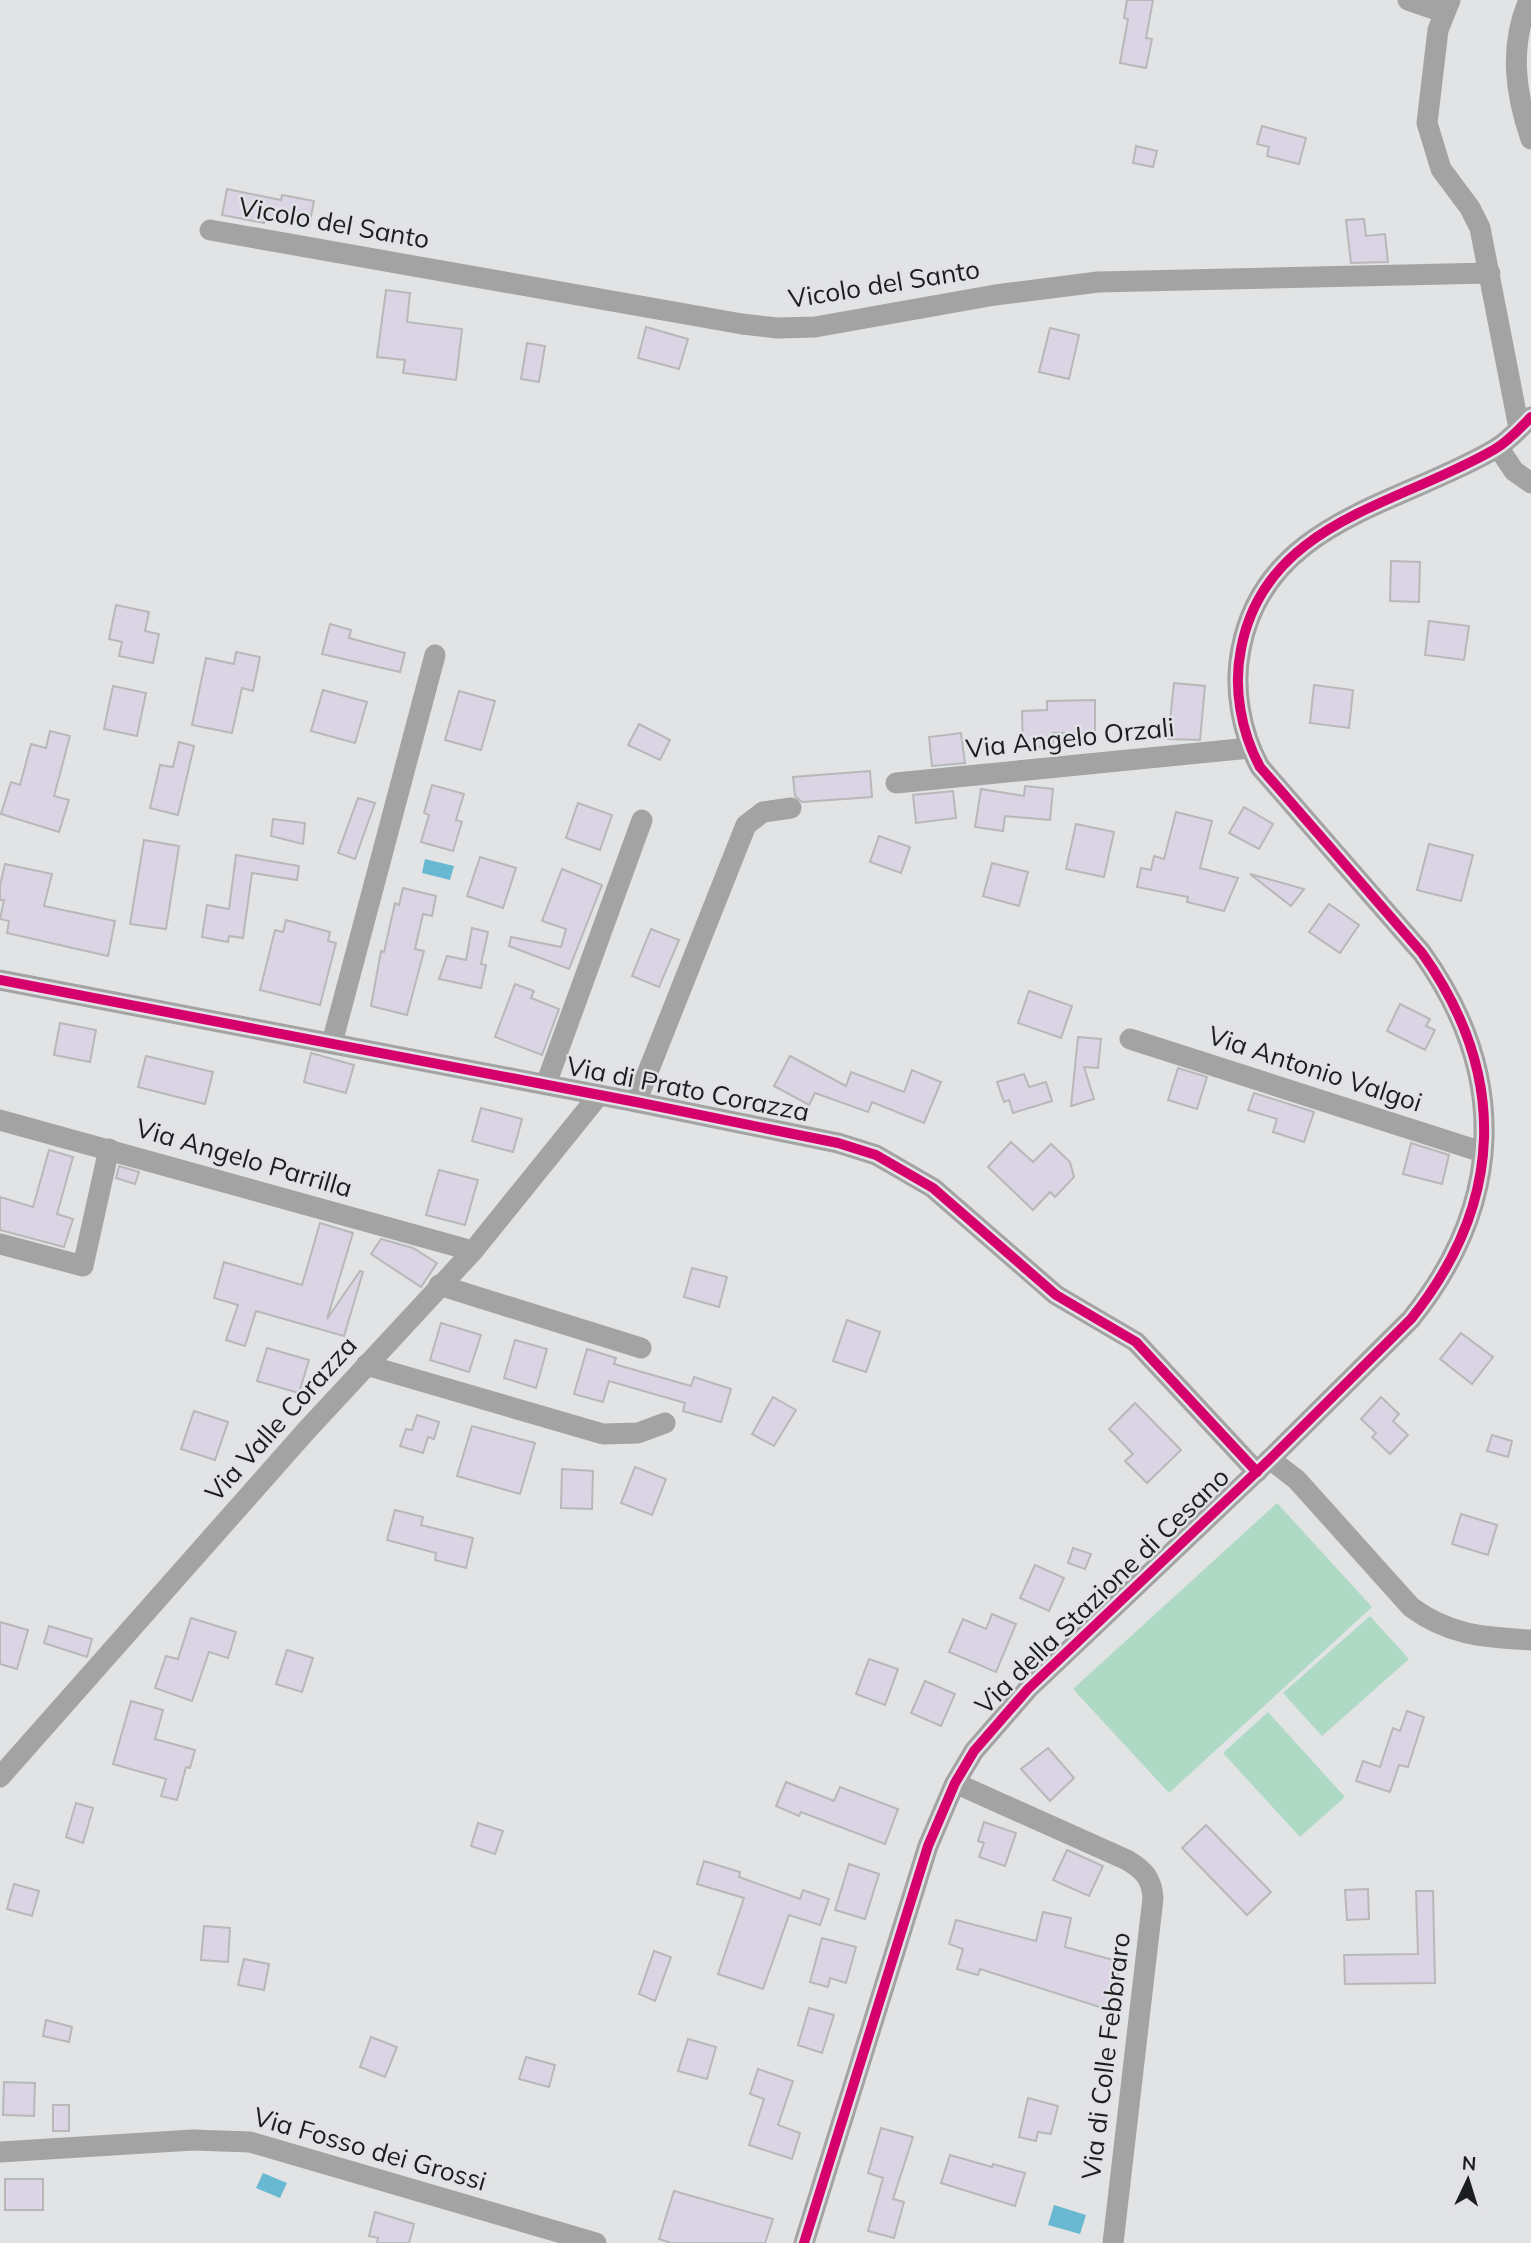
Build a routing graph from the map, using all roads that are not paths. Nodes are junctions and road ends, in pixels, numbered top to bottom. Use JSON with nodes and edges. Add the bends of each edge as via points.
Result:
{"nodes":[{"id":1,"x":1408,"y":0,"type":"edge"},
{"id":2,"x":1529,"y":0,"type":"edge"},
{"id":3,"x":1447,"y":6,"type":"edge"},
{"id":4,"x":1531,"y":139,"type":"edge"},
{"id":5,"x":210,"y":230,"type":"dead end"},
{"id":6,"x":1490,"y":273,"type":"junction"},
{"id":7,"x":1525,"y":423,"type":"edge"},
{"id":8,"x":1498,"y":447,"type":"junction"},
{"id":9,"x":1531,"y":483,"type":"edge"},
{"id":10,"x":435,"y":655,"type":"dead end"},
{"id":11,"x":1250,"y":748,"type":"junction"},
{"id":12,"x":896,"y":783,"type":"dead end"},
{"id":13,"x":791,"y":808,"type":"dead end"},
{"id":14,"x":642,"y":820,"type":"dead end"},
{"id":15,"x":0,"y":980,"type":"edge"},
{"id":16,"x":1130,"y":1039,"type":"dead end"},
{"id":17,"x":332,"y":1043,"type":"junction"},
{"id":18,"x":546,"y":1084,"type":"junction"},
{"id":19,"x":599,"y":1095,"type":"junction"},
{"id":20,"x":636,"y":1102,"type":"junction"},
{"id":21,"x":0,"y":1120,"type":"edge"},
{"id":22,"x":108,"y":1149,"type":"junction"},
{"id":23,"x":1482,"y":1152,"type":"junction"},
{"id":24,"x":0,"y":1244,"type":"edge"},
{"id":25,"x":473,"y":1251,"type":"junction"},
{"id":26,"x":439,"y":1285,"type":"junction"},
{"id":27,"x":640,"y":1348,"type":"dead end"},
{"id":28,"x":366,"y":1365,"type":"junction"},
{"id":29,"x":665,"y":1423,"type":"dead end"},
{"id":30,"x":1264,"y":1465,"type":"junction"},
{"id":31,"x":1531,"y":1640,"type":"edge"},
{"id":32,"x":2,"y":1772,"type":"edge"},
{"id":33,"x":956,"y":1783,"type":"junction"},
{"id":34,"x":0,"y":2152,"type":"edge"},
{"id":35,"x":596,"y":2243,"type":"edge"},
{"id":36,"x":804,"y":2243,"type":"edge"},
{"id":37,"x":1113,"y":2243,"type":"edge"}],
"edges":[{"from":1,"to":3,"type":"street"},
{"from":2,"to":4,"type":"street","via":[[1518,29],[1516,62],[1522,114]]},
{"from":3,"to":6,"type":"street","via":[[1427,130],[1446,179],[1479,223]]},
{"from":5,"to":6,"type":"street","name":"Vicolo del Santo","via":[[750,326],[790,329],[1098,282]]},
{"from":6,"to":7,"type":"street"},
{"from":7,"to":8,"type":"street","name":"Via della Stazione di Cesano"},
{"from":8,"to":9,"type":"street","via":[[1514,471]]},
{"from":8,"to":11,"type":"street","name":"Via della Stazione di Cesano","via":[[1322,532],[1274,574],[1248,619],[1238,662],[1241,714]]},
{"from":10,"to":17,"type":"street"},
{"from":11,"to":12,"type":"street","name":"Via Angelo Orzali"},
{"from":11,"to":23,"type":"street","name":"Via della Stazione di Cesano","via":[[1270,781],[1439,977],[1462,1022],[1477,1067],[1483,1103]]},
{"from":13,"to":20,"type":"street","via":[[763,812],[746,825]]},
{"from":14,"to":18,"type":"street"},
{"from":15,"to":17,"type":"street","name":"Via di Prato Corazza"},
{"from":16,"to":23,"type":"street","name":"Via Antonio Valgoi"},
{"from":17,"to":18,"type":"street","name":"Via di Prato Corazza"},
{"from":18,"to":19,"type":"street","name":"Via di Prato Corazza"},
{"from":19,"to":20,"type":"street","name":"Via di Prato Corazza"},
{"from":19,"to":25,"type":"street","name":"Via Valle Corazza"},
{"from":20,"to":30,"type":"street","name":"Via di Prato Corazza","via":[[838,1143],[909,1171],[1056,1295],[1147,1350]]},
{"from":21,"to":22,"type":"street","name":"Via Angelo Parrilla"},
{"from":22,"to":24,"type":"street","via":[[83,1266]]},
{"from":22,"to":25,"type":"street","name":"Via Angelo Parrilla"},
{"from":23,"to":30,"type":"street","name":"Via della Stazione di Cesano","via":[[1473,1210],[1430,1295]]},
{"from":25,"to":26,"type":"street","name":"Via Valle Corazza"},
{"from":26,"to":27,"type":"street"},
{"from":26,"to":28,"type":"street","name":"Via Valle Corazza"},
{"from":28,"to":29,"type":"street","via":[[596,1433],[627,1435]]},
{"from":28,"to":32,"type":"street","name":"Via Valle Corazza"},
{"from":30,"to":31,"type":"street","name":"Via di Prato Corazza","via":[[1297,1480],[1411,1607],[1432,1623],[1463,1633]]},
{"from":30,"to":33,"type":"street","name":"Via della Stazione di Cesano","via":[[1028,1689],[974,1751]]},
{"from":33,"to":36,"type":"street","name":"Via della Stazione di Cesano","via":[[928,1846]]},
{"from":33,"to":37,"type":"street","name":"Via di Colle Febbraro","via":[[1127,1860],[1148,1876],[1153,1898]]},
{"from":34,"to":35,"type":"street","name":"Via Fosso dei Grossi","via":[[193,2140],[250,2142]]}]}
